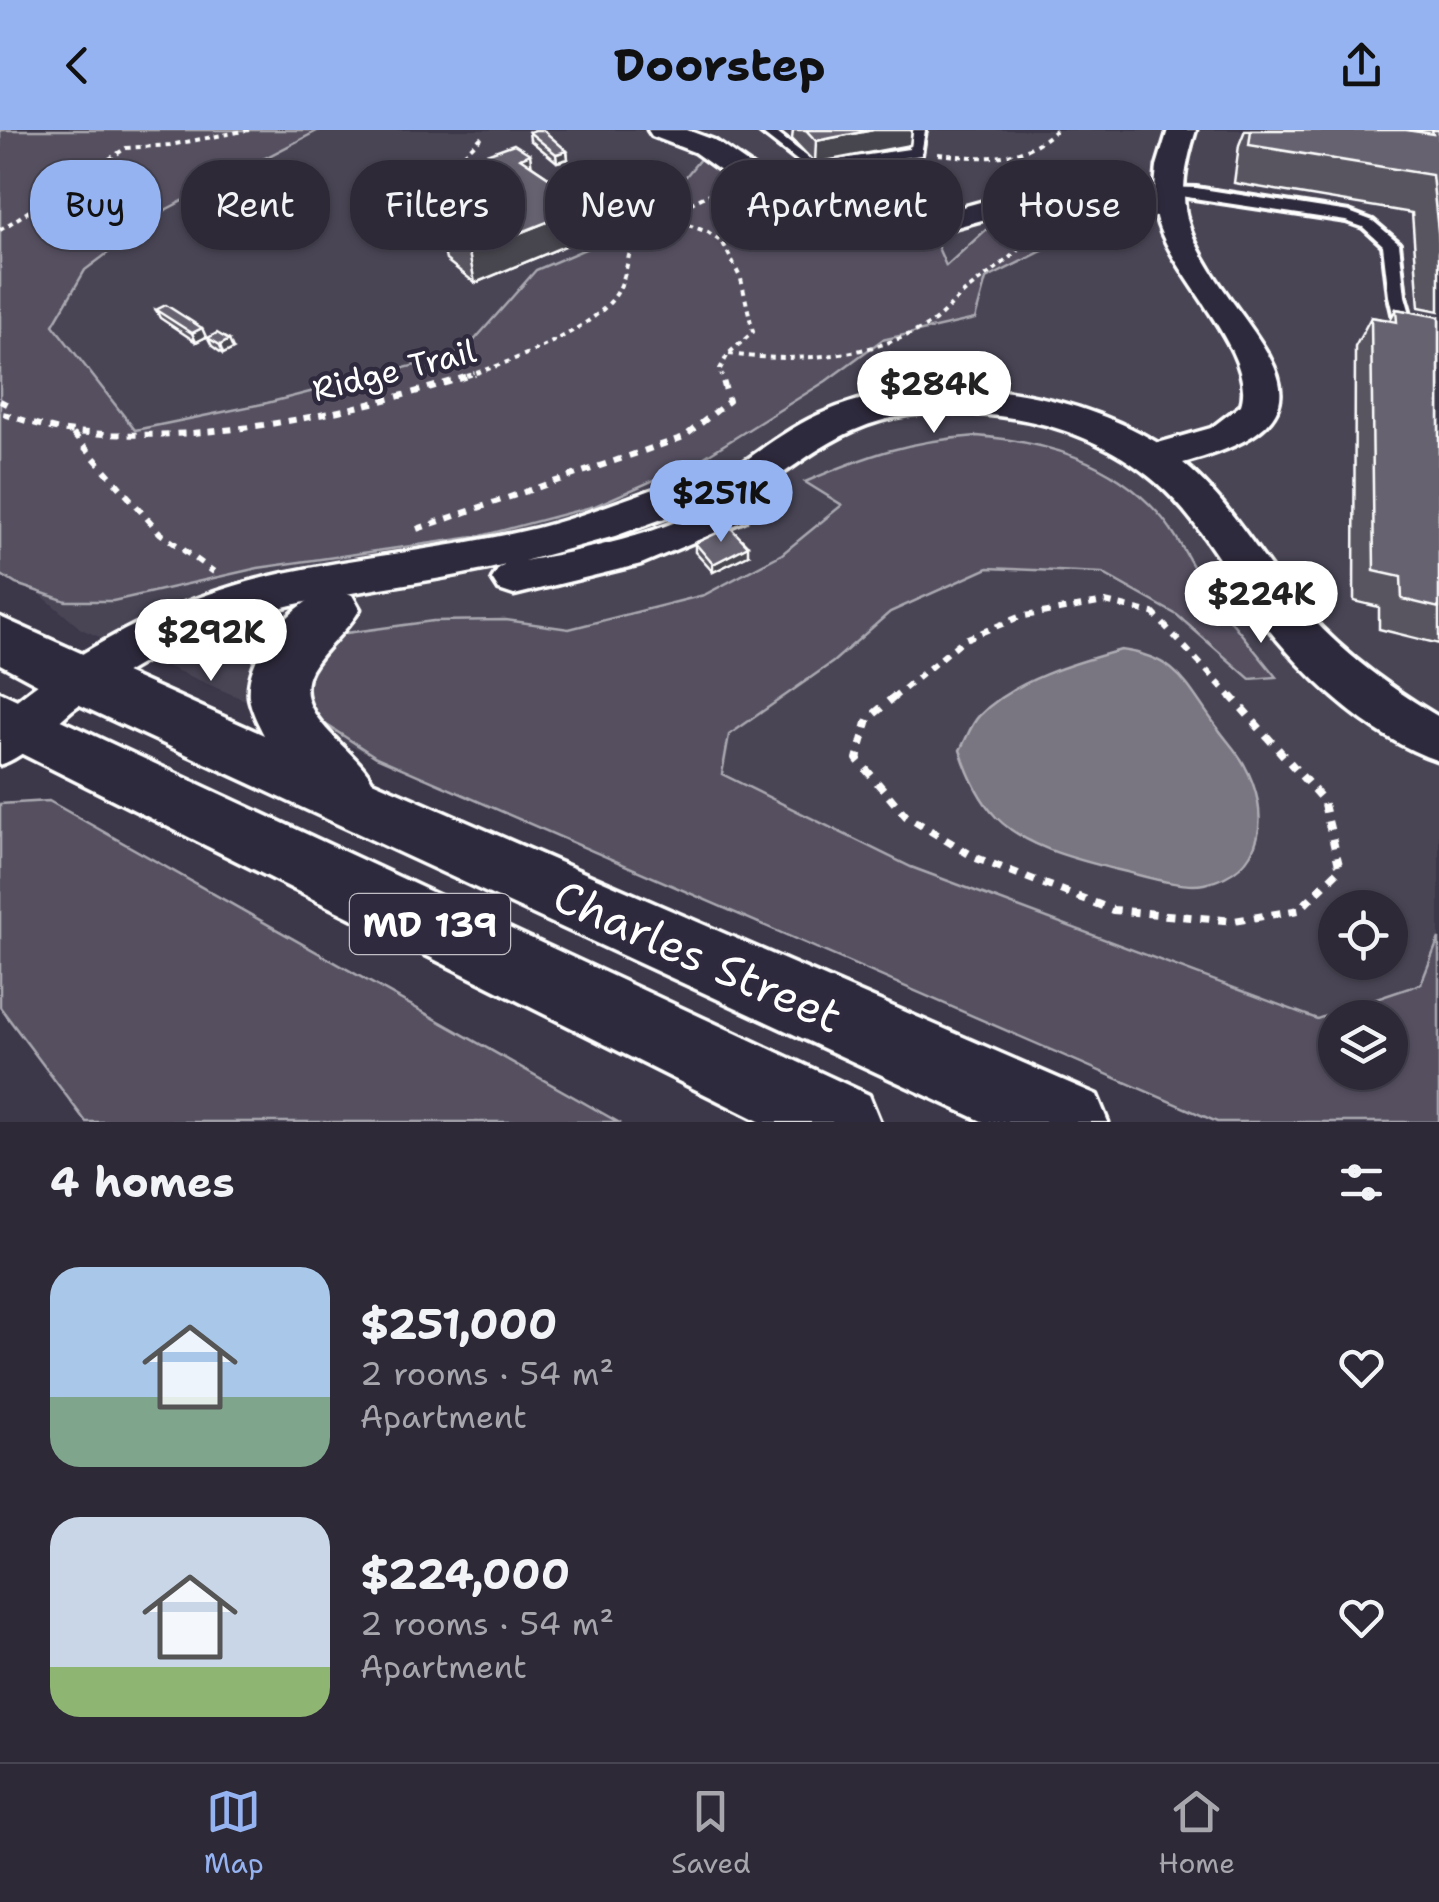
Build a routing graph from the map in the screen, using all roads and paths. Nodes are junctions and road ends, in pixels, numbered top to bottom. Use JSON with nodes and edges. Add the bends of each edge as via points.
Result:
{"nodes":[{"id":1,"x":249,"y":130,"type":"edge"},
{"id":2,"x":662,"y":130,"type":"edge"},
{"id":3,"x":764,"y":130,"type":"edge"},
{"id":4,"x":918,"y":130,"type":"edge"},
{"id":5,"x":1056,"y":130,"type":"edge"},
{"id":6,"x":1182,"y":130,"type":"edge"},
{"id":7,"x":484,"y":135,"type":"dead end"},
{"id":8,"x":916,"y":152,"type":"junction"},
{"id":9,"x":458,"y":160,"type":"edge"},
{"id":10,"x":1156,"y":200,"type":"edge"},
{"id":11,"x":1168,"y":200,"type":"junction"},
{"id":12,"x":983,"y":210,"type":"edge"},
{"id":13,"x":691,"y":227,"type":"edge"},
{"id":14,"x":0,"y":230,"type":"edge"},
{"id":15,"x":630,"y":250,"type":"edge"},
{"id":16,"x":1019,"y":250,"type":"edge"},
{"id":17,"x":1406,"y":331,"type":"edge"},
{"id":18,"x":728,"y":354,"type":"junction"},
{"id":19,"x":3,"y":402,"type":"edge"},
{"id":20,"x":73,"y":434,"type":"junction"},
{"id":21,"x":1152,"y":458,"type":"junction"},
{"id":22,"x":728,"y":493,"type":"junction"},
{"id":23,"x":412,"y":531,"type":"dead end"},
{"id":24,"x":228,"y":568,"type":"dead end"},
{"id":25,"x":332,"y":609,"type":"junction"},
{"id":26,"x":0,"y":638,"type":"edge"},
{"id":27,"x":76,"y":678,"type":"junction"},
{"id":28,"x":6,"y":729,"type":"edge"},
{"id":29,"x":1439,"y":741,"type":"edge"},
{"id":30,"x":857,"y":759,"type":"joint"},
{"id":31,"x":363,"y":806,"type":"junction"},
{"id":32,"x":842,"y":1122,"type":"edge"},
{"id":33,"x":1070,"y":1122,"type":"edge"}],
"edges":[{"from":1,"to":14,"type":"path","via":[[126,148]]},
{"from":2,"to":12,"type":"street","via":[[704,146],[781,200],[854,225],[927,226]]},
{"from":3,"to":8,"type":"lane","via":[[812,168]]},
{"from":4,"to":8,"type":"lane"},
{"from":5,"to":8,"type":"path","via":[[1035,151],[1001,160]]},
{"from":6,"to":11,"type":"street"},
{"from":7,"to":9,"type":"path"},
{"from":10,"to":11,"type":"street"},
{"from":11,"to":17,"type":"lane","via":[[1234,198],[1368,224],[1391,243]]},
{"from":11,"to":21,"type":"street","via":[[1181,245],[1242,342],[1262,384],[1263,402],[1224,437]]},
{"from":13,"to":18,"type":"path","via":[[727,247],[742,286],[753,332]]},
{"from":15,"to":20,"type":"path","name":"Ridge Trail","via":[[611,302],[532,356],[424,391],[194,435]]},
{"from":16,"to":18,"type":"path","via":[[931,323],[860,351],[778,361]]},
{"from":18,"to":23,"type":"path","via":[[720,369],[729,401],[684,436]]},
{"from":19,"to":20,"type":"path","name":"Ridge Trail","via":[[13,418]]},
{"from":20,"to":24,"type":"path","via":[[160,533],[212,572]]},
{"from":21,"to":22,"type":"street","via":[[1050,414],[989,403],[926,402],[850,416],[823,428]]},
{"from":21,"to":29,"type":"street","via":[[1204,509],[1314,650],[1368,697]]},
{"from":22,"to":25,"type":"street","via":[[732,510],[630,555]]},
{"from":22,"to":27,"type":"street","via":[[705,486],[629,518],[538,544],[243,600],[128,648]]},
{"from":25,"to":27,"type":"street","via":[[268,620],[162,667]]},
{"from":25,"to":31,"type":"main road","via":[[296,641],[280,668],[276,698],[298,739]]},
{"from":26,"to":27,"type":"main road","name":"Charles Street","number":"MD 139"},
{"from":27,"to":28,"type":"street"},
{"from":27,"to":31,"type":"main road","name":"Charles Street","number":"MD 139"},
{"from":28,"to":32,"type":"main road","name":"Charles Street","number":"MD 139"},
{"from":30,"to":30,"type":"path","via":[[906,816],[976,858],[1113,910],[1234,921],[1283,913],[1299,910],[1340,869],[1322,800],[1202,663],[1153,613],[1105,602],[1019,617],[963,640],[868,719]]},
{"from":31,"to":33,"type":"main road","name":"Charles Street","number":"MD 139"}]}
